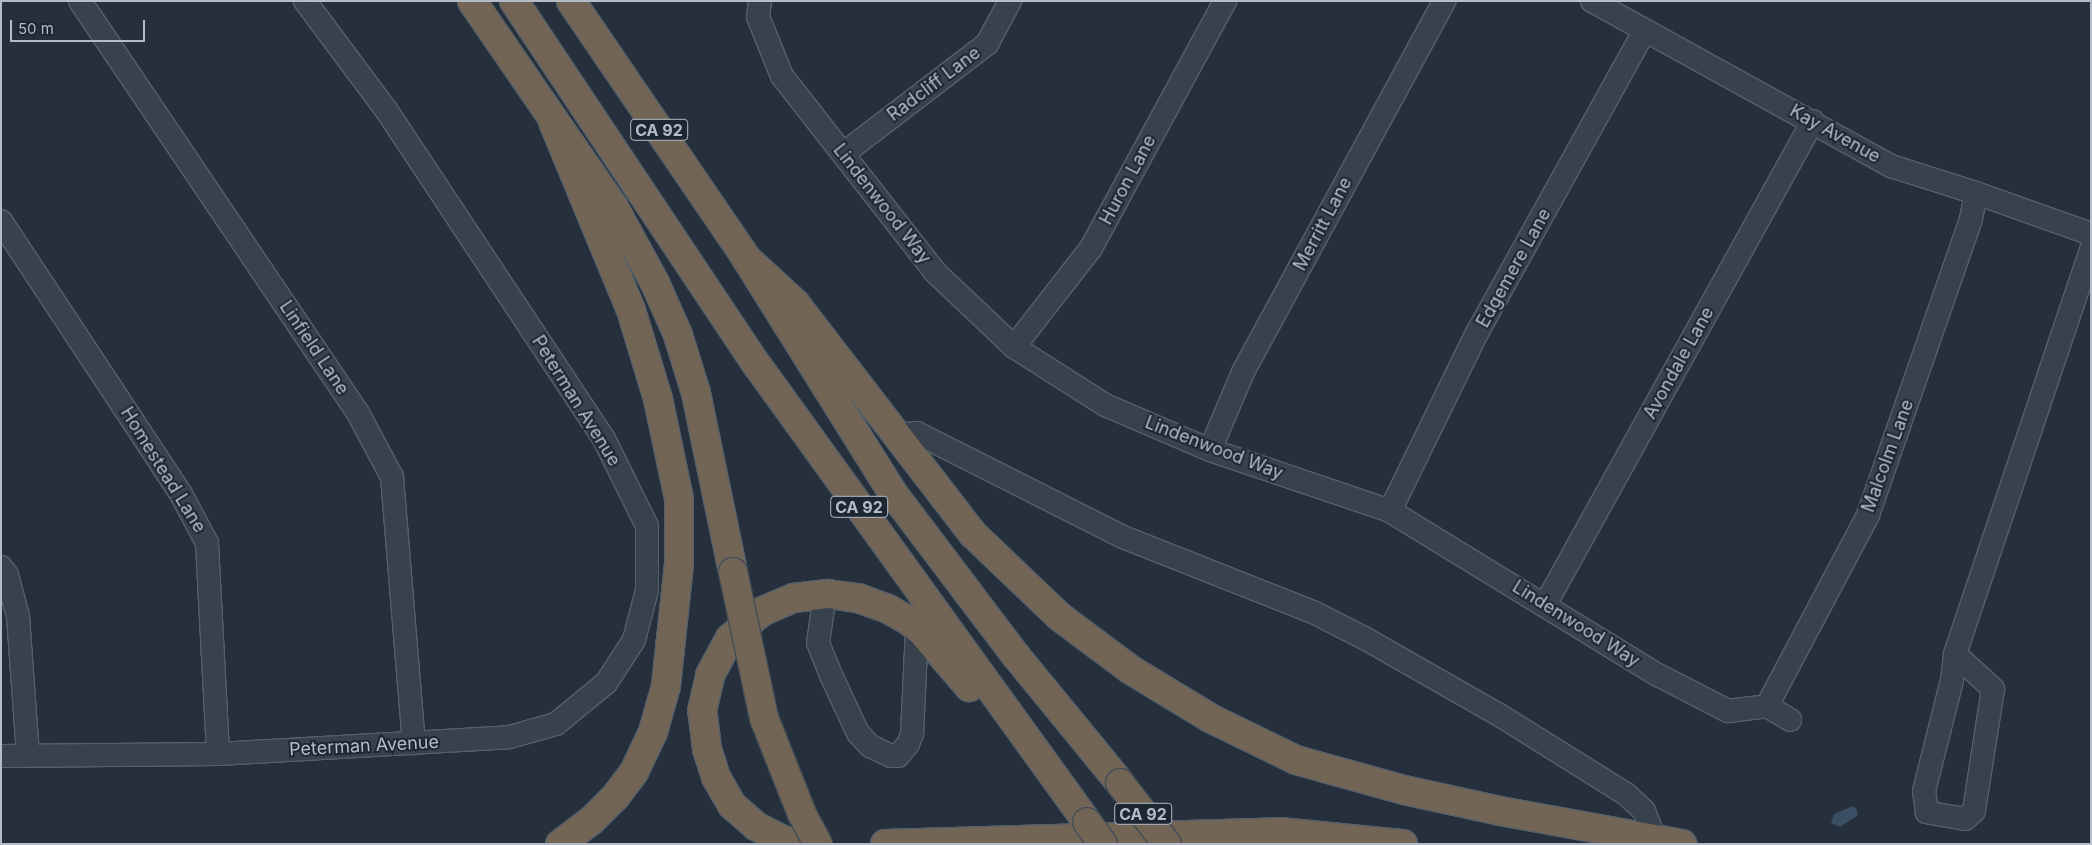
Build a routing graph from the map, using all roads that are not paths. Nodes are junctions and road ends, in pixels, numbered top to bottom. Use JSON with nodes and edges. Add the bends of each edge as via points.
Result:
{"nodes":[{"id":1,"x":80,"y":1,"type":"edge"},
{"id":2,"x":305,"y":1,"type":"edge"},
{"id":3,"x":472,"y":1,"type":"edge"},
{"id":4,"x":514,"y":1,"type":"edge"},
{"id":5,"x":571,"y":1,"type":"edge"},
{"id":6,"x":1010,"y":1,"type":"edge"},
{"id":7,"x":1225,"y":1,"type":"edge"},
{"id":8,"x":1444,"y":1,"type":"edge"},
{"id":9,"x":1592,"y":1,"type":"edge"},
{"id":10,"x":759,"y":9,"type":"edge"},
{"id":11,"x":1645,"y":30,"type":"junction"},
{"id":12,"x":1813,"y":121,"type":"junction"},
{"id":13,"x":553,"y":122,"type":"junction"},
{"id":14,"x":843,"y":154,"type":"junction"},
{"id":15,"x":1976,"y":193,"type":"junction"},
{"id":16,"x":1,"y":221,"type":"edge"},
{"id":17,"x":2089,"y":234,"type":"edge"},
{"id":18,"x":746,"y":258,"type":"junction"},
{"id":19,"x":1014,"y":347,"type":"junction"},
{"id":20,"x":897,"y":435,"type":"junction"},
{"id":21,"x":1210,"y":450,"type":"junction"},
{"id":22,"x":1390,"y":511,"type":"junction"},
{"id":23,"x":1,"y":567,"type":"edge"},
{"id":24,"x":825,"y":594,"type":"junction"},
{"id":25,"x":1545,"y":605,"type":"junction"},
{"id":26,"x":917,"y":628,"type":"junction"},
{"id":27,"x":1955,"y":654,"type":"junction"},
{"id":28,"x":1767,"y":706,"type":"junction"},
{"id":29,"x":1790,"y":720,"type":"dead end"},
{"id":30,"x":414,"y":743,"type":"junction"},
{"id":31,"x":28,"y":754,"type":"junction"},
{"id":32,"x":218,"y":754,"type":"junction"},
{"id":33,"x":1,"y":756,"type":"edge"},
{"id":34,"x":1086,"y":822,"type":"junction"},
{"id":35,"x":1655,"y":839,"type":"junction"},
{"id":36,"x":560,"y":844,"type":"edge"},
{"id":37,"x":800,"y":844,"type":"edge"},
{"id":38,"x":818,"y":844,"type":"edge"},
{"id":39,"x":885,"y":844,"type":"edge"},
{"id":40,"x":1103,"y":844,"type":"edge"},
{"id":41,"x":1167,"y":844,"type":"edge"},
{"id":42,"x":1403,"y":844,"type":"edge"},
{"id":43,"x":1682,"y":844,"type":"edge"}],
"edges":[{"from":1,"to":30,"type":"street","name":"Linfield Lane","via":[[359,415],[392,477]]},
{"from":2,"to":30,"type":"street","name":"Peterman Avenue","via":[[388,111],[604,440],[647,526],[647,590],[634,640],[606,683],[556,724],[510,737]]},
{"from":3,"to":13,"type":"highway"},
{"from":4,"to":34,"type":"highway","number":"CA 92","via":[[757,365]]},
{"from":5,"to":18,"type":"highway","number":"CA 92"},
{"from":6,"to":14,"type":"street","name":"Radcliff Lane","via":[[987,44]]},
{"from":7,"to":19,"type":"street","name":"Huron Lane","via":[[1091,248]]},
{"from":8,"to":21,"type":"street","name":"Merritt Lane","via":[[1244,370]]},
{"from":9,"to":11,"type":"street","name":"Kay Avenue"},
{"from":10,"to":14,"type":"street","name":"Lindenwood Way","via":[[782,76]]},
{"from":11,"to":12,"type":"street","name":"Kay Avenue"},
{"from":11,"to":22,"type":"street","name":"Edgemere Lane","via":[[1477,333]]},
{"from":12,"to":15,"type":"street","name":"Kay Avenue","via":[[1891,166]]},
{"from":12,"to":25,"type":"street","name":"Avondale Lane"},
{"from":13,"to":36,"type":"highway","via":[[631,310],[658,399],[679,499],[679,564],[666,686],[653,732],[634,772],[615,797],[592,820]]},
{"from":13,"to":38,"type":"highway","bridge":true,"via":[[612,206],[655,283],[678,335],[696,393],[764,718],[802,814]]},
{"from":14,"to":19,"type":"street","name":"Lindenwood Way","via":[[935,272]]},
{"from":15,"to":17,"type":"street","name":"Kay Avenue"},
{"from":15,"to":28,"type":"street","name":"Malcolm Lane","via":[[1971,219],[1868,515]]},
{"from":16,"to":32,"type":"street","name":"Homestead Lane","via":[[181,494],[207,543]]},
{"from":17,"to":27,"type":"street"},
{"from":18,"to":20,"type":"highway","via":[[795,303]]},
{"from":18,"to":41,"type":"highway","number":"CA 92","bridge":true,"via":[[892,492],[1017,657]]},
{"from":19,"to":21,"type":"street","name":"Lindenwood Way","via":[[1105,405]]},
{"from":20,"to":35,"type":"street","via":[[917,433],[1123,537],[1315,613],[1366,639],[1626,794],[1644,811]]},
{"from":20,"to":35,"type":"highway","via":[[972,534],[1060,617],[1131,670],[1212,720],[1296,760],[1404,790]]},
{"from":21,"to":22,"type":"street","name":"Lindenwood Way"},
{"from":22,"to":25,"type":"street","name":"Lindenwood Way"},
{"from":23,"to":31,"type":"street","via":[[18,616]]},
{"from":24,"to":26,"type":"highway","via":[[858,598],[888,609]]},
{"from":24,"to":26,"type":"street","via":[[818,642],[830,673],[858,733],[870,746],[891,756],[898,756],[912,734]]},
{"from":24,"to":37,"type":"highway","via":[[794,598],[763,611],[730,638],[710,675],[702,712],[713,768],[732,805],[756,826],[783,840]]},
{"from":25,"to":28,"type":"street","name":"Lindenwood Way","via":[[1658,675],[1728,711]]},
{"from":26,"to":34,"type":"highway"},
{"from":27,"to":27,"type":"street","via":[[1952,680],[1924,791],[1927,812],[1965,819],[1974,811],[1993,689]]},
{"from":28,"to":29,"type":"street"},
{"from":30,"to":32,"type":"street","name":"Peterman Avenue"},
{"from":31,"to":32,"type":"street","name":"Peterman Avenue"},
{"from":31,"to":33,"type":"street","name":"Peterman Avenue"},
{"from":34,"to":40,"type":"highway","number":"CA 92","bridge":true},
{"from":35,"to":43,"type":"highway"},
{"from":39,"to":42,"type":"highway","via":[[1280,832]]}]}
